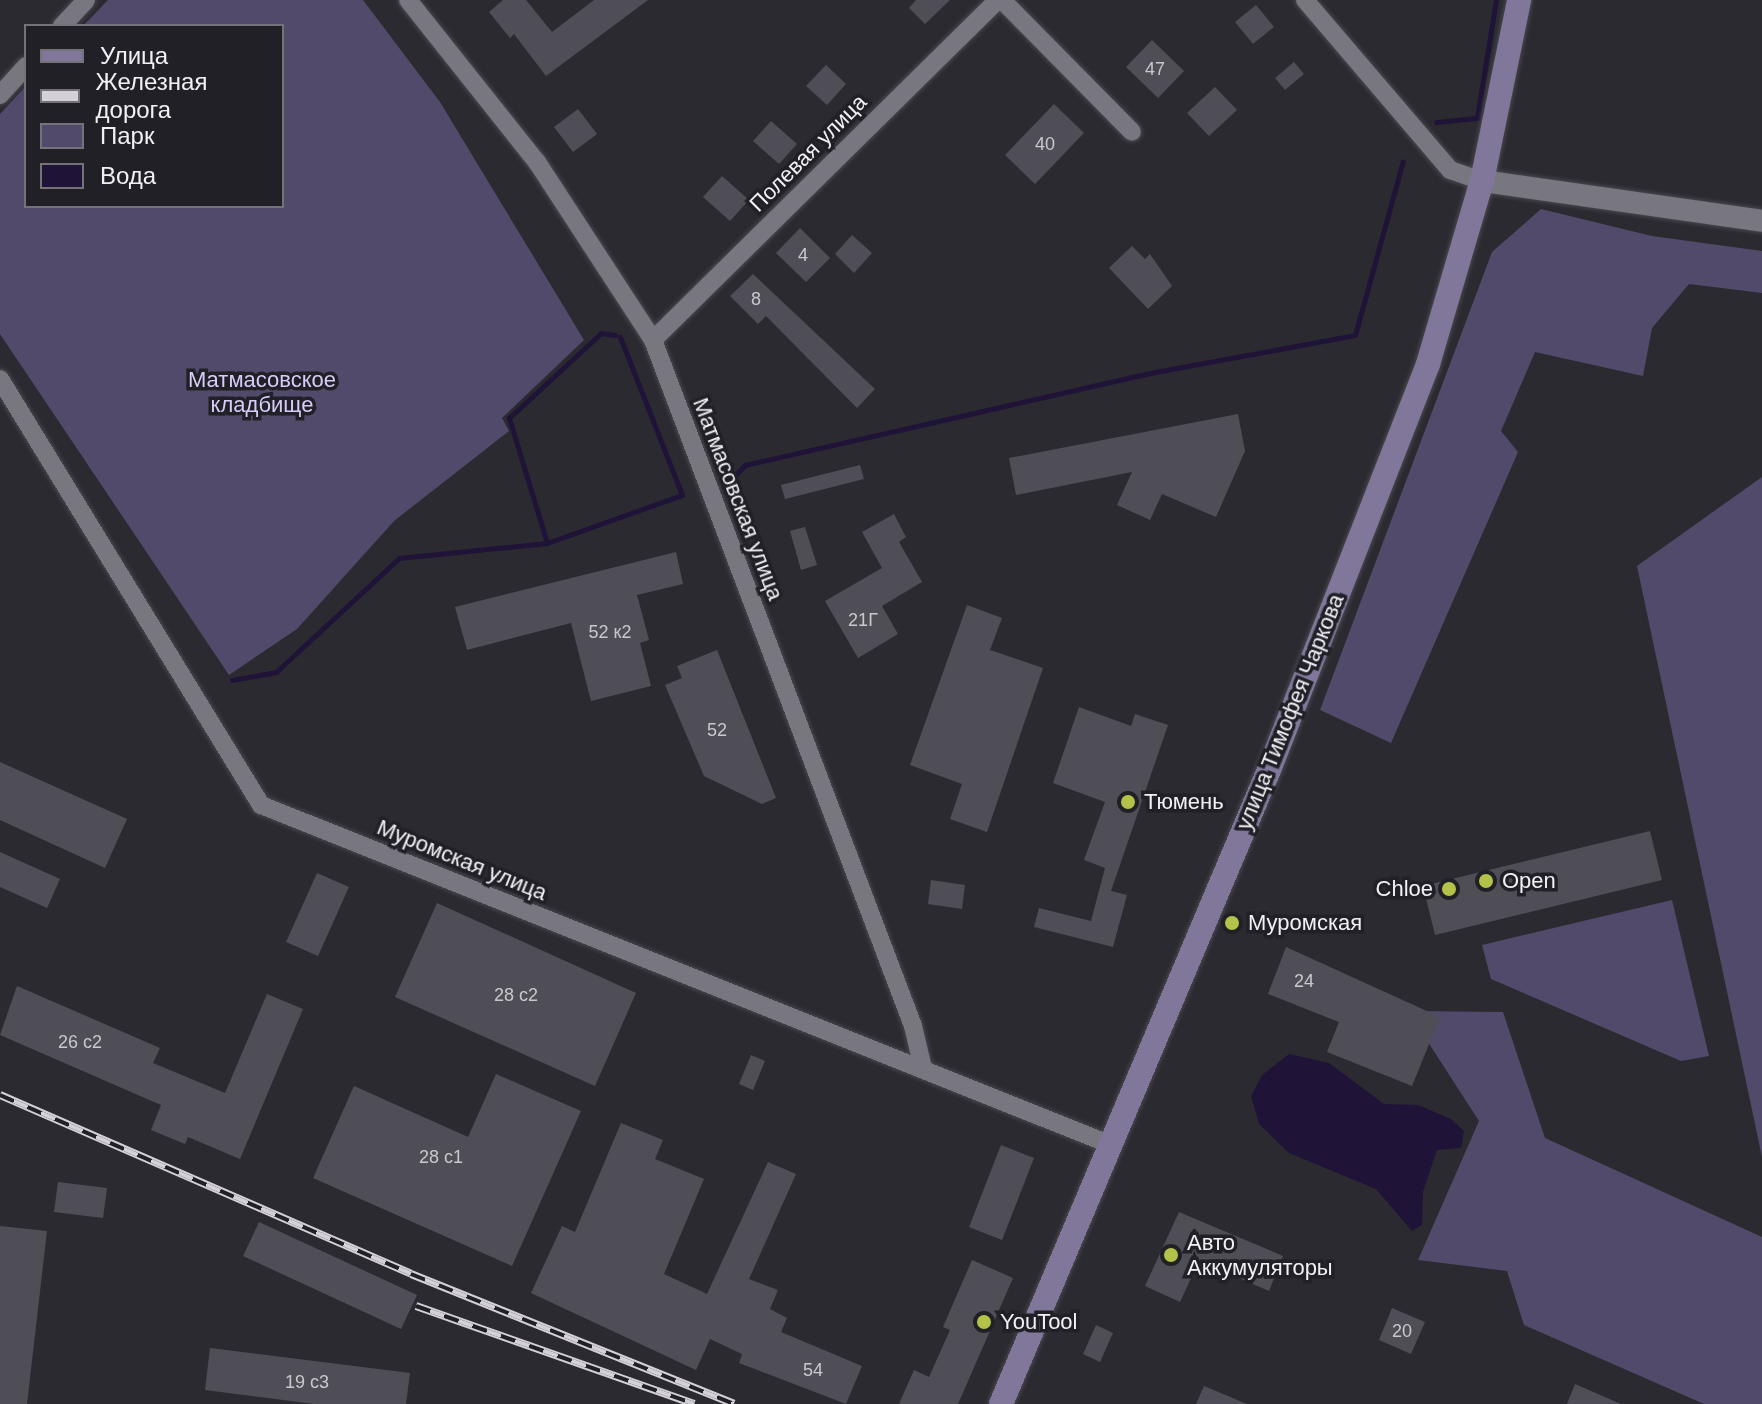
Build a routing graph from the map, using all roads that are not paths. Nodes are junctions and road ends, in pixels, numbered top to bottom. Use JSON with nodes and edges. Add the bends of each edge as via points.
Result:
{"nodes":[{"id":1,"x":86,"y":0,"type":"edge"},
{"id":2,"x":408,"y":0,"type":"edge"},
{"id":3,"x":1000,"y":0,"type":"edge"},
{"id":4,"x":1305,"y":0,"type":"edge"},
{"id":5,"x":1519,"y":0,"type":"edge"},
{"id":6,"x":64,"y":24,"type":"edge"},
{"id":7,"x":24,"y":68,"type":"edge"},
{"id":8,"x":0,"y":95,"type":"edge"},
{"id":9,"x":1132,"y":132,"type":"dead end"},
{"id":10,"x":1482,"y":181,"type":"junction"},
{"id":11,"x":1762,"y":221,"type":"edge"},
{"id":12,"x":653,"y":340,"type":"junction"},
{"id":13,"x":0,"y":379,"type":"edge"},
{"id":14,"x":923,"y":1068,"type":"junction"},
{"id":15,"x":1109,"y":1144,"type":"junction"},
{"id":16,"x":1001,"y":1404,"type":"edge"}],
"edges":[{"from":1,"to":6,"type":"street"},
{"from":2,"to":12,"type":"street","name":"Матмасовская улица","via":[[537,162]]},
{"from":3,"to":9,"type":"street"},
{"from":3,"to":12,"type":"street","name":"Полевая улица"},
{"from":4,"to":10,"type":"street","via":[[1450,170]]},
{"from":5,"to":10,"type":"main road","name":"улица Тимофея Чаркова"},
{"from":7,"to":8,"type":"street"},
{"from":10,"to":11,"type":"street"},
{"from":10,"to":15,"type":"main road","name":"улица Тимофея Чаркова","via":[[1411,406],[1269,770]]},
{"from":12,"to":14,"type":"street","name":"Матмасовская улица","via":[[913,1026]]},
{"from":13,"to":14,"type":"street","name":"Муромская улица","via":[[261,805]]},
{"from":14,"to":15,"type":"street","name":"Муромская улица"},
{"from":15,"to":16,"type":"main road","name":"улица Тимофея Чаркова"}]}
